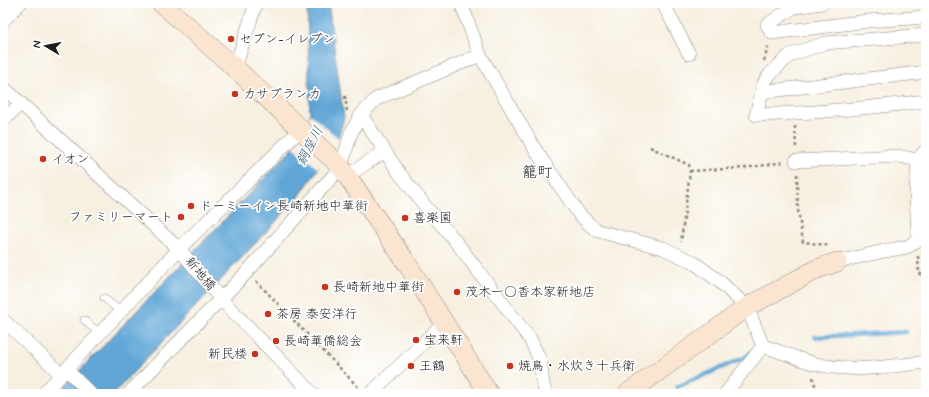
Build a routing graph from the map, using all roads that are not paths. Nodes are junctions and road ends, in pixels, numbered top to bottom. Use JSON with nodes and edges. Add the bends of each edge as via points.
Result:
{"nodes":[{"id":1,"x":20,"y":3,"type":"edge"},
{"id":2,"x":161,"y":3,"type":"edge"},
{"id":3,"x":256,"y":3,"type":"edge"},
{"id":4,"x":461,"y":3,"type":"edge"},
{"id":5,"x":663,"y":3,"type":"edge"},
{"id":6,"x":822,"y":3,"type":"edge"},
{"id":7,"x":793,"y":5,"type":"edge"},
{"id":8,"x":926,"y":18,"type":"edge"},
{"id":9,"x":3,"y":21,"type":"edge"},
{"id":10,"x":926,"y":35,"type":"edge"},
{"id":11,"x":480,"y":54,"type":"junction"},
{"id":12,"x":689,"y":54,"type":"dead end"},
{"id":13,"x":235,"y":68,"type":"junction"},
{"id":14,"x":926,"y":72,"type":"edge"},
{"id":15,"x":3,"y":87,"type":"edge"},
{"id":16,"x":762,"y":92,"type":"junction"},
{"id":17,"x":926,"y":101,"type":"edge"},
{"id":18,"x":21,"y":103,"type":"junction"},
{"id":19,"x":361,"y":115,"type":"junction"},
{"id":20,"x":3,"y":121,"type":"edge"},
{"id":21,"x":301,"y":129,"type":"junction"},
{"id":22,"x":384,"y":152,"type":"junction"},
{"id":23,"x":922,"y":156,"type":"edge"},
{"id":24,"x":796,"y":161,"type":"road end"},
{"id":25,"x":344,"y":172,"type":"junction"},
{"id":26,"x":922,"y":237,"type":"edge"},
{"id":27,"x":180,"y":250,"type":"junction"},
{"id":28,"x":837,"y":262,"type":"joint"},
{"id":29,"x":217,"y":294,"type":"junction"},
{"id":30,"x":104,"y":298,"type":"dead end"},
{"id":31,"x":747,"y":307,"type":"junction"},
{"id":32,"x":121,"y":312,"type":"junction"},
{"id":33,"x":3,"y":320,"type":"edge"},
{"id":34,"x":84,"y":320,"type":"dead end"},
{"id":35,"x":444,"y":323,"type":"junction"},
{"id":36,"x":100,"y":334,"type":"junction"},
{"id":37,"x":763,"y":346,"type":"junction"},
{"id":38,"x":926,"y":362,"type":"edge"},
{"id":39,"x":64,"y":372,"type":"junction"},
{"id":40,"x":365,"y":392,"type":"edge"},
{"id":41,"x":43,"y":394,"type":"edge"},
{"id":42,"x":91,"y":394,"type":"edge"},
{"id":43,"x":128,"y":394,"type":"edge"},
{"id":44,"x":313,"y":394,"type":"edge"},
{"id":45,"x":489,"y":394,"type":"edge"},
{"id":46,"x":546,"y":394,"type":"edge"},
{"id":47,"x":627,"y":394,"type":"edge"},
{"id":48,"x":725,"y":394,"type":"edge"}],
"edges":[{"from":1,"to":9,"type":"street"},
{"from":2,"to":13,"type":"street"},
{"from":3,"to":13,"type":"street"},
{"from":4,"to":11,"type":"street"},
{"from":5,"to":12,"type":"street"},
{"from":6,"to":7,"type":"street"},
{"from":7,"to":8,"type":"street","via":[[767,25],[772,32],[868,21]]},
{"from":10,"to":16,"type":"street","via":[[825,43],[807,49],[790,55],[770,74]]},
{"from":11,"to":19,"type":"street","via":[[376,99]]},
{"from":11,"to":31,"type":"street","via":[[536,151],[579,214],[589,224],[598,231],[663,248],[693,262],[719,281]]},
{"from":13,"to":21,"type":"street"},
{"from":14,"to":16,"type":"street"},
{"from":15,"to":18,"type":"street","name":"新地橋"},
{"from":16,"to":17,"type":"street","via":[[756,115],[872,108]]},
{"from":18,"to":20,"type":"street"},
{"from":18,"to":27,"type":"street","name":"新地橋"},
{"from":19,"to":22,"type":"street"},
{"from":19,"to":25,"type":"street","via":[[351,133]]},
{"from":21,"to":25,"type":"street"},
{"from":21,"to":27,"type":"street"},
{"from":22,"to":25,"type":"street"},
{"from":22,"to":46,"type":"street","via":[[530,339],[540,360]]},
{"from":23,"to":24,"type":"street"},
{"from":23,"to":26,"type":"street","via":[[916,191]]},
{"from":25,"to":29,"type":"street","via":[[247,272]]},
{"from":25,"to":35,"type":"street"},
{"from":26,"to":28,"type":"street","via":[[907,247]]},
{"from":27,"to":29,"type":"street","name":"新地橋"},
{"from":27,"to":32,"type":"street"},
{"from":28,"to":31,"type":"street","via":[[817,269]]},
{"from":29,"to":43,"type":"street"},
{"from":29,"to":44,"type":"street","name":"新地橋"},
{"from":30,"to":32,"type":"lane"},
{"from":31,"to":37,"type":"street"},
{"from":31,"to":47,"type":"street"},
{"from":32,"to":36,"type":"street"},
{"from":33,"to":39,"type":"street"},
{"from":34,"to":36,"type":"lane"},
{"from":35,"to":40,"type":"street"},
{"from":35,"to":45,"type":"street"},
{"from":36,"to":39,"type":"street"},
{"from":37,"to":38,"type":"street","via":[[813,363],[846,368],[900,366]]},
{"from":37,"to":48,"type":"street"},
{"from":39,"to":41,"type":"street"},
{"from":39,"to":42,"type":"street"}]}
